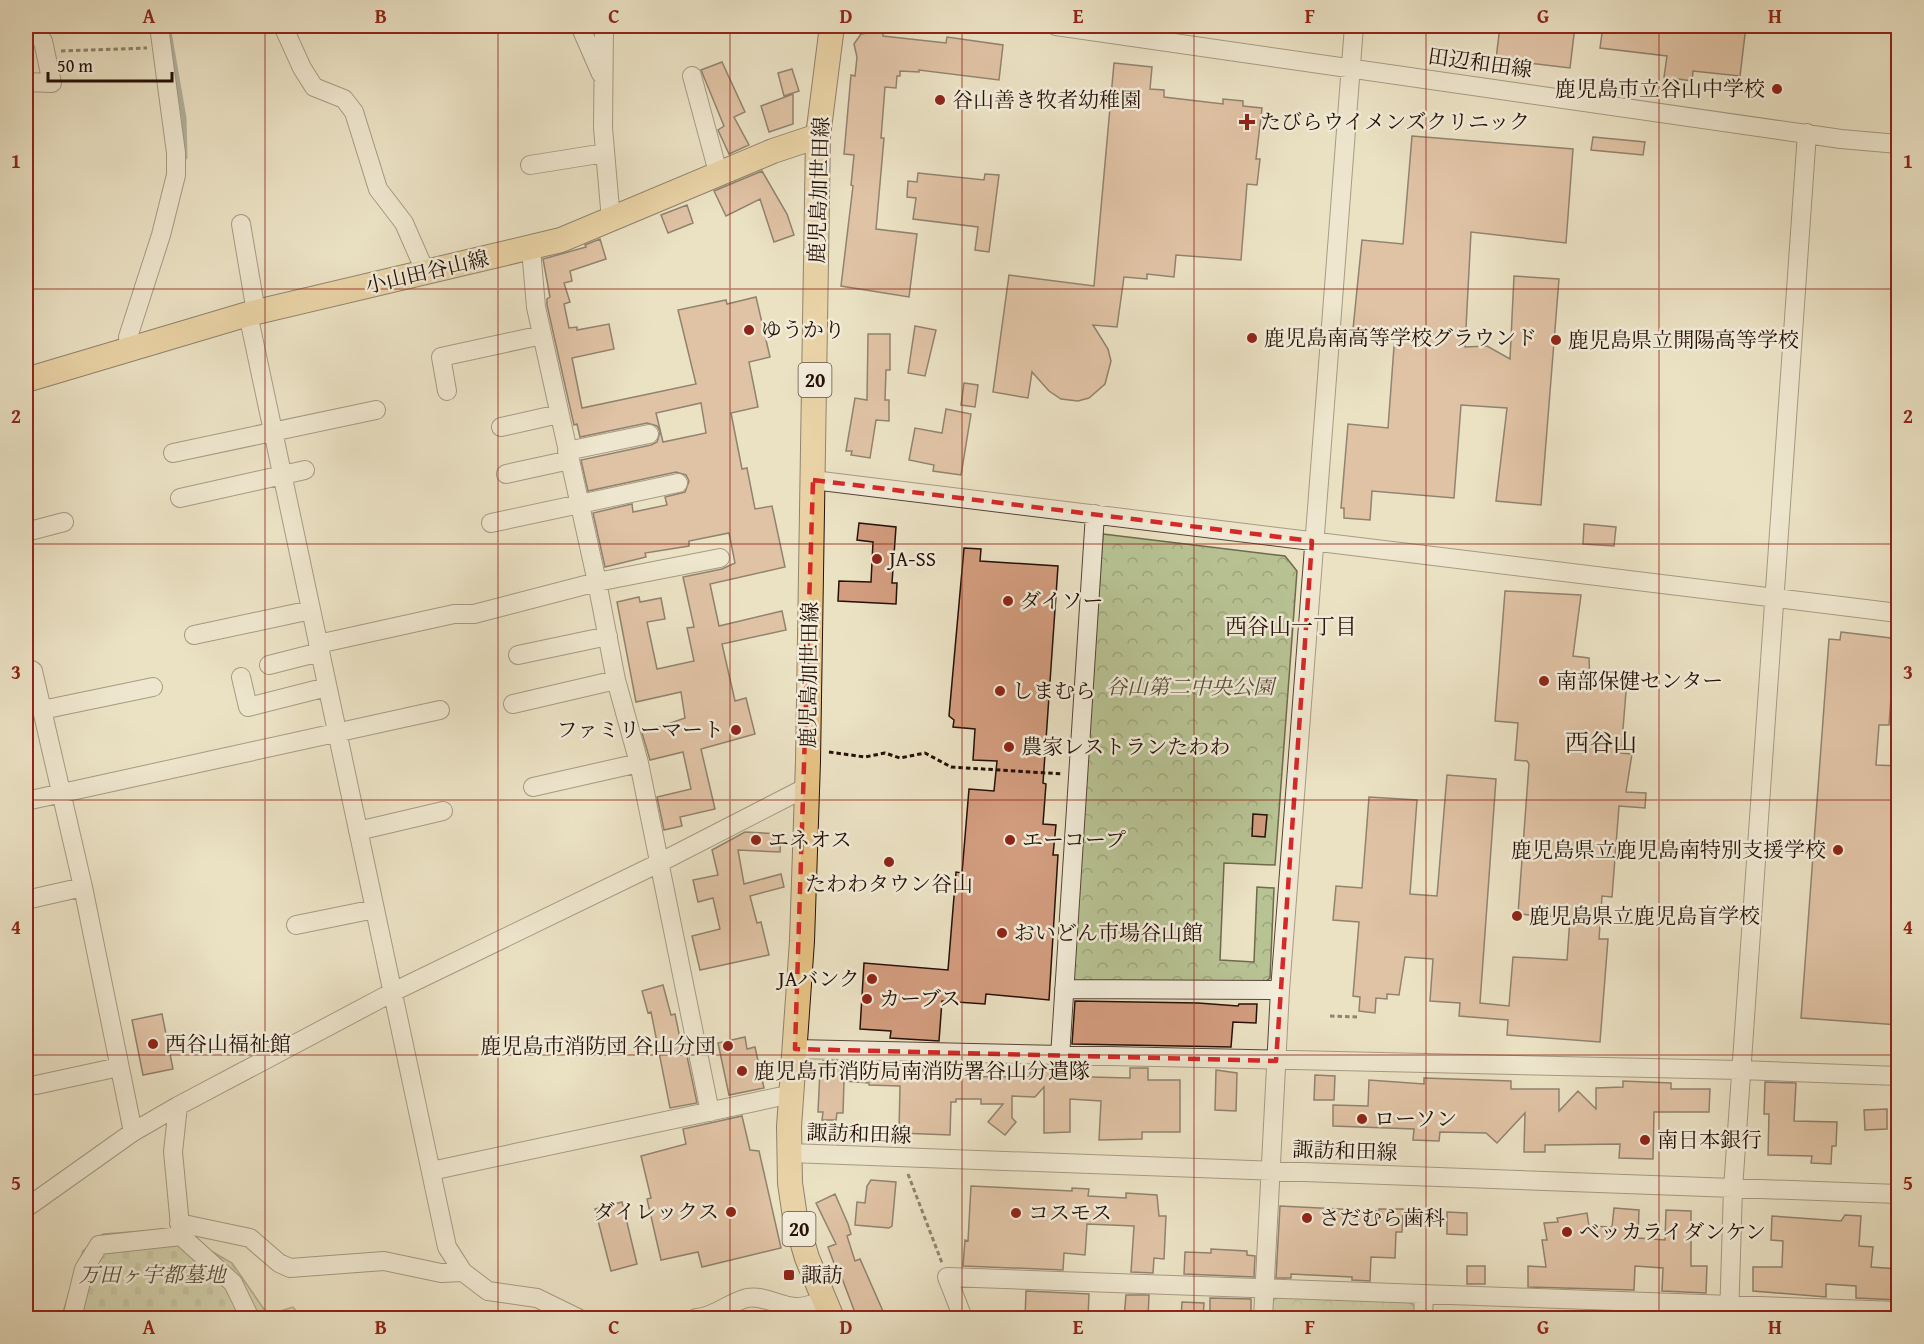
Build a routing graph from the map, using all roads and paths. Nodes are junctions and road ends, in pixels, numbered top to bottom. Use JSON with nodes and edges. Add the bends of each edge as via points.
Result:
{"nodes":[{"id":1,"x":26,"y":26,"type":"edge"},
{"id":2,"x":159,"y":26,"type":"edge"},
{"id":3,"x":283,"y":26,"type":"edge"},
{"id":4,"x":580,"y":26,"type":"edge"},
{"id":5,"x":604,"y":26,"type":"edge"},
{"id":6,"x":832,"y":26,"type":"edge"},
{"id":7,"x":1056,"y":26,"type":"edge"},
{"id":8,"x":1353,"y":26,"type":"edge"},
{"id":9,"x":162,"y":48,"type":"junction"},
{"id":10,"x":47,"y":51,"type":"junction"},
{"id":11,"x":1349,"y":67,"type":"junction"},
{"id":12,"x":692,"y":76,"type":"dead end"},
{"id":13,"x":604,"y":81,"type":"junction"},
{"id":14,"x":26,"y":82,"type":"edge"},
{"id":15,"x":1807,"y":133,"type":"junction"},
{"id":16,"x":818,"y":136,"type":"junction"},
{"id":17,"x":1899,"y":144,"type":"edge"},
{"id":18,"x":605,"y":153,"type":"junction"},
{"id":19,"x":530,"y":165,"type":"dead end"},
{"id":20,"x":719,"y":176,"type":"junction"},
{"id":21,"x":611,"y":220,"type":"junction"},
{"id":22,"x":241,"y":224,"type":"dead end"},
{"id":23,"x":531,"y":249,"type":"junction"},
{"id":24,"x":425,"y":271,"type":"junction"},
{"id":25,"x":252,"y":313,"type":"junction"},
{"id":26,"x":542,"y":335,"type":"junction"},
{"id":27,"x":129,"y":348,"type":"junction"},
{"id":28,"x":26,"y":380,"type":"edge"},
{"id":29,"x":447,"y":391,"type":"dead end"},
{"id":30,"x":376,"y":410,"type":"dead end"},
{"id":31,"x":559,"y":414,"type":"junction"},
{"id":32,"x":501,"y":427,"type":"dead end"},
{"id":33,"x":273,"y":432,"type":"junction"},
{"id":34,"x":649,"y":434,"type":"dead end"},
{"id":35,"x":173,"y":453,"type":"dead end"},
{"id":36,"x":568,"y":455,"type":"junction"},
{"id":37,"x":305,"y":470,"type":"dead end"},
{"id":38,"x":507,"y":474,"type":"dead end"},
{"id":39,"x":282,"y":476,"type":"junction"},
{"id":40,"x":813,"y":480,"type":"junction"},
{"id":41,"x":678,"y":483,"type":"dead end"},
{"id":42,"x":180,"y":498,"type":"dead end"},
{"id":43,"x":579,"y":504,"type":"junction"},
{"id":44,"x":1095,"y":514,"type":"junction"},
{"id":45,"x":64,"y":522,"type":"dead end"},
{"id":46,"x":491,"y":523,"type":"dead end"},
{"id":47,"x":26,"y":532,"type":"edge"},
{"id":48,"x":1312,"y":541,"type":"junction"},
{"id":49,"x":720,"y":558,"type":"dead end"},
{"id":50,"x":597,"y":582,"type":"junction"},
{"id":51,"x":1775,"y":597,"type":"junction"},
{"id":52,"x":311,"y":610,"type":"junction"},
{"id":53,"x":1899,"y":613,"type":"edge"},
{"id":54,"x":194,"y":634,"type":"dead end"},
{"id":55,"x":608,"y":636,"type":"junction"},
{"id":56,"x":319,"y":648,"type":"junction"},
{"id":57,"x":518,"y":655,"type":"dead end"},
{"id":58,"x":269,"y":665,"type":"dead end"},
{"id":59,"x":26,"y":668,"type":"edge"},
{"id":60,"x":242,"y":677,"type":"dead end"},
{"id":61,"x":616,"y":680,"type":"junction"},
{"id":62,"x":153,"y":687,"type":"dead end"},
{"id":63,"x":327,"y":687,"type":"junction"},
{"id":64,"x":513,"y":704,"type":"dead end"},
{"id":65,"x":42,"y":710,"type":"junction"},
{"id":66,"x":441,"y":714,"type":"dead end"},
{"id":67,"x":338,"y":737,"type":"junction"},
{"id":68,"x":827,"y":752,"type":"dead end"},
{"id":69,"x":639,"y":763,"type":"junction"},
{"id":70,"x":1078,"y":775,"type":"junction"},
{"id":71,"x":533,"y":787,"type":"dead end"},
{"id":72,"x":807,"y":787,"type":"junction"},
{"id":73,"x":61,"y":793,"type":"junction"},
{"id":74,"x":26,"y":801,"type":"edge"},
{"id":75,"x":443,"y":811,"type":"dead end"},
{"id":76,"x":358,"y":831,"type":"junction"},
{"id":77,"x":657,"y":864,"type":"junction"},
{"id":78,"x":83,"y":887,"type":"junction"},
{"id":79,"x":26,"y":900,"type":"edge"},
{"id":80,"x":375,"y":909,"type":"junction"},
{"id":81,"x":296,"y":925,"type":"dead end"},
{"id":82,"x":1064,"y":988,"type":"junction"},
{"id":83,"x":1280,"y":990,"type":"junction"},
{"id":84,"x":393,"y":992,"type":"junction"},
{"id":85,"x":1330,"y":1016,"type":"dead end"},
{"id":86,"x":1360,"y":1017,"type":"dead end"},
{"id":87,"x":795,"y":1049,"type":"junction"},
{"id":88,"x":1060,"y":1057,"type":"junction"},
{"id":89,"x":1276,"y":1060,"type":"junction"},
{"id":90,"x":119,"y":1067,"type":"junction"},
{"id":91,"x":1741,"y":1070,"type":"junction"},
{"id":92,"x":1899,"y":1076,"type":"edge"},
{"id":93,"x":36,"y":1085,"type":"dead end"},
{"id":94,"x":792,"y":1094,"type":"junction"},
{"id":95,"x":178,"y":1106,"type":"junction"},
{"id":96,"x":710,"y":1112,"type":"junction"},
{"id":97,"x":133,"y":1132,"type":"junction"},
{"id":98,"x":790,"y":1154,"type":"junction"},
{"id":99,"x":902,"y":1158,"type":"junction"},
{"id":100,"x":431,"y":1171,"type":"junction"},
{"id":101,"x":1269,"y":1171,"type":"junction"},
{"id":102,"x":1732,"y":1189,"type":"junction"},
{"id":103,"x":1899,"y":1194,"type":"edge"},
{"id":104,"x":26,"y":1208,"type":"edge"},
{"id":105,"x":180,"y":1229,"type":"junction"},
{"id":106,"x":464,"y":1272,"type":"junction"},
{"id":107,"x":947,"y":1277,"type":"junction"},
{"id":108,"x":1264,"y":1288,"type":"junction"},
{"id":109,"x":1424,"y":1294,"type":"junction"},
{"id":110,"x":828,"y":1310,"type":"edge"},
{"id":111,"x":1899,"y":1311,"type":"edge"},
{"id":112,"x":1729,"y":1312,"type":"edge"},
{"id":113,"x":72,"y":1318,"type":"edge"},
{"id":114,"x":249,"y":1318,"type":"edge"},
{"id":115,"x":578,"y":1318,"type":"edge"},
{"id":116,"x":696,"y":1318,"type":"edge"},
{"id":117,"x":963,"y":1318,"type":"edge"},
{"id":118,"x":1263,"y":1318,"type":"edge"},
{"id":119,"x":1423,"y":1318,"type":"edge"}],
"edges":[{"from":1,"to":10,"type":"street","via":[[43,41]]},
{"from":2,"to":9,"type":"street"},
{"from":3,"to":24,"type":"street","via":[[314,87],[344,99],[354,112],[378,189],[404,223]]},
{"from":4,"to":13,"type":"street"},
{"from":5,"to":13,"type":"street"},
{"from":6,"to":16,"type":"main road","name":"鹿児島加世田線","number":"20"},
{"from":7,"to":11,"type":"street","name":"田辺和田線"},
{"from":8,"to":11,"type":"street"},
{"from":9,"to":10,"type":"path"},
{"from":9,"to":27,"type":"street","via":[[176,175],[161,235],[130,327]]},
{"from":10,"to":14,"type":"street","via":[[52,84]]},
{"from":11,"to":15,"type":"street","name":"田辺和田線"},
{"from":11,"to":48,"type":"street"},
{"from":12,"to":20,"type":"street"},
{"from":13,"to":18,"type":"street"},
{"from":15,"to":17,"type":"street","name":"田辺和田線"},
{"from":15,"to":51,"type":"street"},
{"from":16,"to":20,"type":"main road","name":"小山田谷山線"},
{"from":16,"to":40,"type":"main road","name":"鹿児島加世田線","number":"20"},
{"from":18,"to":19,"type":"street"},
{"from":18,"to":21,"type":"street"},
{"from":20,"to":21,"type":"main road","name":"小山田谷山線"},
{"from":21,"to":23,"type":"main road","name":"小山田谷山線"},
{"from":22,"to":25,"type":"street"},
{"from":23,"to":24,"type":"main road","name":"小山田谷山線"},
{"from":23,"to":26,"type":"street"},
{"from":24,"to":25,"type":"main road","name":"小山田谷山線"},
{"from":25,"to":27,"type":"main road","name":"小山田谷山線"},
{"from":25,"to":33,"type":"street"},
{"from":26,"to":29,"type":"street","via":[[441,357]]},
{"from":26,"to":31,"type":"street"},
{"from":27,"to":28,"type":"main road","name":"小山田谷山線"},
{"from":30,"to":33,"type":"street"},
{"from":31,"to":32,"type":"street"},
{"from":31,"to":36,"type":"street"},
{"from":33,"to":35,"type":"street"},
{"from":33,"to":39,"type":"street"},
{"from":34,"to":36,"type":"street"},
{"from":36,"to":38,"type":"street"},
{"from":36,"to":43,"type":"street"},
{"from":37,"to":39,"type":"street"},
{"from":39,"to":42,"type":"street"},
{"from":39,"to":52,"type":"street"},
{"from":40,"to":44,"type":"street"},
{"from":40,"to":72,"type":"main road","name":"鹿児島加世田線","number":"20"},
{"from":41,"to":43,"type":"street"},
{"from":43,"to":46,"type":"street"},
{"from":43,"to":50,"type":"street"},
{"from":44,"to":48,"type":"street"},
{"from":44,"to":70,"type":"street"},
{"from":45,"to":47,"type":"street"},
{"from":48,"to":51,"type":"street"},
{"from":48,"to":83,"type":"street"},
{"from":49,"to":50,"type":"street"},
{"from":50,"to":55,"type":"street"},
{"from":50,"to":56,"type":"street"},
{"from":51,"to":53,"type":"street"},
{"from":51,"to":91,"type":"street"},
{"from":52,"to":54,"type":"street"},
{"from":52,"to":56,"type":"street"},
{"from":55,"to":57,"type":"street"},
{"from":55,"to":61,"type":"street"},
{"from":56,"to":58,"type":"street"},
{"from":56,"to":63,"type":"street"},
{"from":59,"to":65,"type":"street","via":[[33,671]]},
{"from":60,"to":63,"type":"street","via":[[248,707]]},
{"from":61,"to":64,"type":"street"},
{"from":61,"to":69,"type":"street"},
{"from":62,"to":65,"type":"street"},
{"from":63,"to":67,"type":"street"},
{"from":65,"to":73,"type":"street"},
{"from":66,"to":67,"type":"street"},
{"from":67,"to":73,"type":"street"},
{"from":67,"to":76,"type":"street"},
{"from":68,"to":70,"type":"path","via":[[865,757],[885,753],[900,758],[925,753],[951,767]]},
{"from":69,"to":71,"type":"street"},
{"from":69,"to":77,"type":"street"},
{"from":70,"to":82,"type":"street"},
{"from":72,"to":77,"type":"street"},
{"from":72,"to":87,"type":"main road","name":"鹿児島加世田線","number":"20"},
{"from":73,"to":74,"type":"street"},
{"from":73,"to":78,"type":"street"},
{"from":75,"to":76,"type":"street"},
{"from":76,"to":80,"type":"street"},
{"from":77,"to":84,"type":"street"},
{"from":77,"to":96,"type":"street"},
{"from":78,"to":79,"type":"street"},
{"from":78,"to":90,"type":"street"},
{"from":80,"to":81,"type":"street"},
{"from":80,"to":84,"type":"street"},
{"from":82,"to":83,"type":"street"},
{"from":82,"to":88,"type":"street"},
{"from":83,"to":89,"type":"street"},
{"from":84,"to":95,"type":"street"},
{"from":84,"to":100,"type":"street"},
{"from":85,"to":86,"type":"path"},
{"from":87,"to":88,"type":"street"},
{"from":87,"to":94,"type":"main road","name":"鹿児島加世田線","number":"20"},
{"from":88,"to":89,"type":"street"},
{"from":89,"to":91,"type":"street"},
{"from":89,"to":101,"type":"street"},
{"from":90,"to":93,"type":"street"},
{"from":90,"to":97,"type":"street"},
{"from":91,"to":92,"type":"street"},
{"from":91,"to":102,"type":"street"},
{"from":94,"to":96,"type":"street"},
{"from":94,"to":98,"type":"main road","name":"鹿児島加世田線","number":"20"},
{"from":95,"to":97,"type":"street"},
{"from":95,"to":105,"type":"street","via":[[173,1152]]},
{"from":96,"to":100,"type":"street"},
{"from":97,"to":104,"type":"street"},
{"from":98,"to":99,"type":"street","name":"諏訪和田線"},
{"from":98,"to":110,"type":"main road","name":"鹿児島加世田線","number":"20","via":[[795,1217]]},
{"from":99,"to":101,"type":"street","name":"諏訪和田線"},
{"from":99,"to":107,"type":"path"},
{"from":100,"to":106,"type":"street","via":[[447,1247]]},
{"from":101,"to":102,"type":"street","name":"諏訪和田線"},
{"from":101,"to":108,"type":"street"},
{"from":102,"to":103,"type":"street","name":"諏訪和田線"},
{"from":102,"to":112,"type":"street"},
{"from":105,"to":106,"type":"street","via":[[249,1238],[290,1268],[384,1261],[441,1273]]},
{"from":105,"to":113,"type":"street","via":[[99,1245],[84,1269]]},
{"from":105,"to":114,"type":"street","via":[[233,1283]]},
{"from":106,"to":115,"type":"street","via":[[488,1291],[537,1298]]},
{"from":107,"to":108,"type":"street"},
{"from":107,"to":117,"type":"street"},
{"from":108,"to":109,"type":"street"},
{"from":108,"to":118,"type":"street"},
{"from":109,"to":112,"type":"street"},
{"from":109,"to":119,"type":"street"},
{"from":110,"to":116,"type":"street","via":[[750,1298]]},
{"from":111,"to":112,"type":"street"}]}
